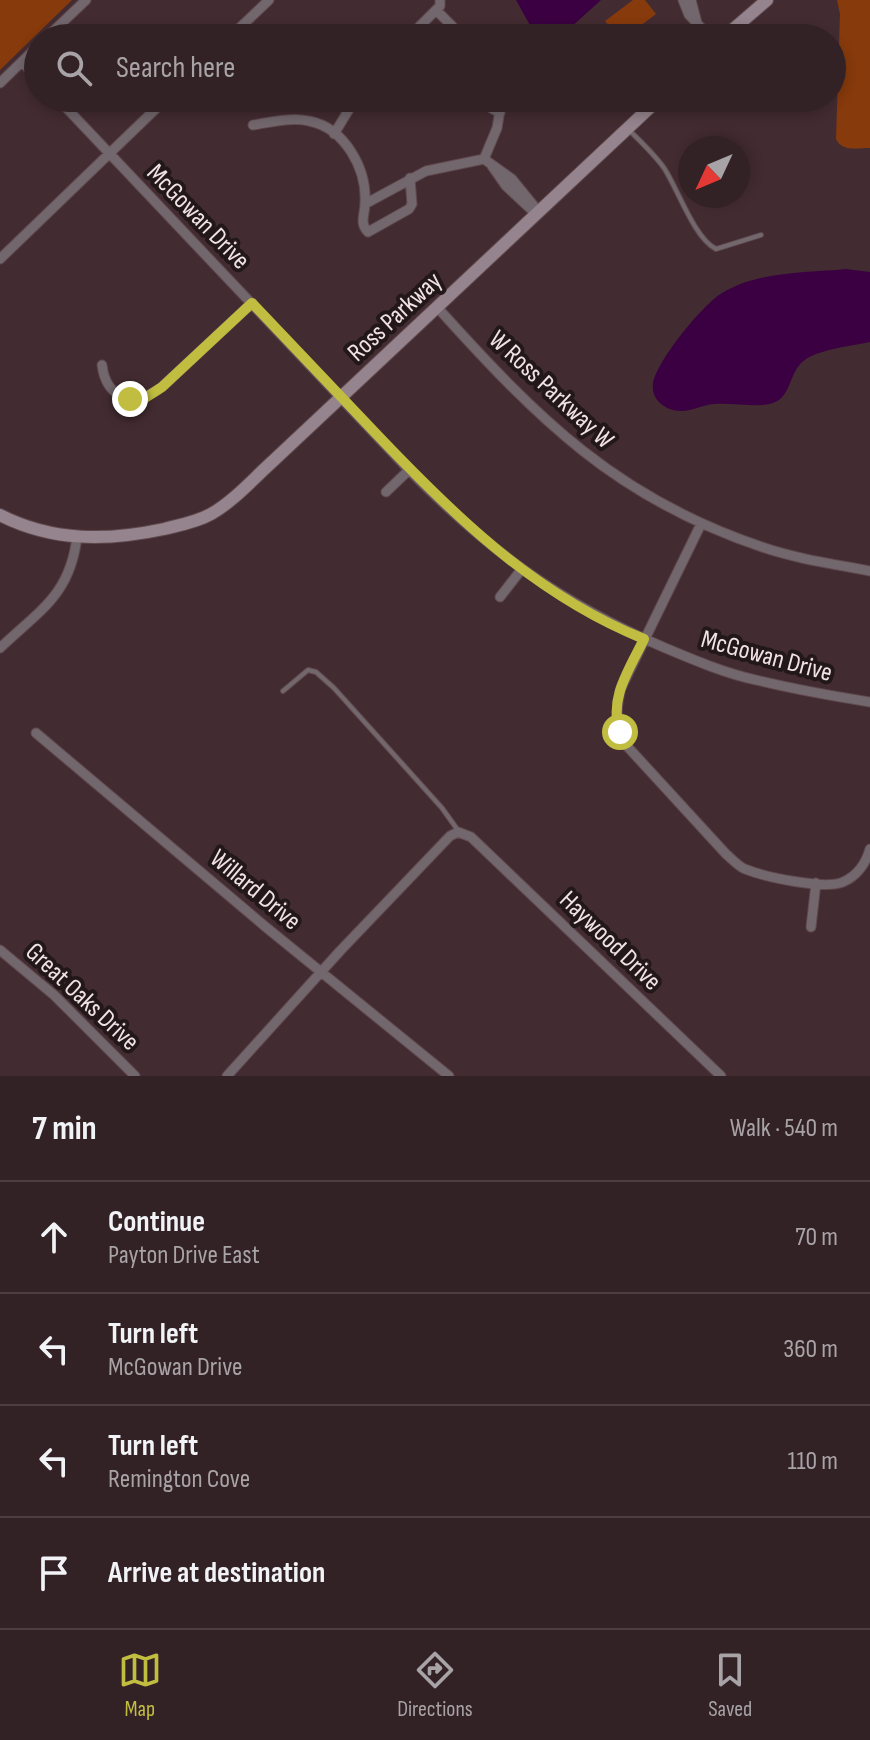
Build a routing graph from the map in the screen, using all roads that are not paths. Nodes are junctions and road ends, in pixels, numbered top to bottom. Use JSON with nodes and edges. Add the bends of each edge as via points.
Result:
{"nodes":[{"id":1,"x":86,"y":0,"type":"edge"},
{"id":2,"x":269,"y":0,"type":"edge"},
{"id":3,"x":683,"y":0,"type":"edge"},
{"id":4,"x":691,"y":0,"type":"edge"},
{"id":5,"x":767,"y":0,"type":"edge"},
{"id":6,"x":439,"y":5,"type":"edge"},
{"id":7,"x":697,"y":23,"type":"joint"},
{"id":8,"x":61,"y":24,"type":"edge"},
{"id":9,"x":244,"y":24,"type":"edge"},
{"id":10,"x":423,"y":24,"type":"edge"},
{"id":11,"x":453,"y":24,"type":"edge"},
{"id":12,"x":739,"y":24,"type":"edge"},
{"id":13,"x":22,"y":62,"type":"edge"},
{"id":14,"x":0,"y":83,"type":"edge"},
{"id":15,"x":70,"y":112,"type":"edge"},
{"id":16,"x":152,"y":112,"type":"edge"},
{"id":17,"x":347,"y":112,"type":"edge"},
{"id":18,"x":645,"y":112,"type":"edge"},
{"id":19,"x":500,"y":113,"type":"edge"},
{"id":20,"x":253,"y":125,"type":"dead end"},
{"id":21,"x":627,"y":128,"type":"junction"},
{"id":22,"x":334,"y":134,"type":"junction"},
{"id":23,"x":109,"y":153,"type":"junction"},
{"id":24,"x":487,"y":161,"type":"junction"},
{"id":25,"x":410,"y":178,"type":"junction"},
{"id":26,"x":365,"y":204,"type":"junction"},
{"id":27,"x":537,"y":212,"type":"junction"},
{"id":28,"x":761,"y":235,"type":"dead end"},
{"id":29,"x":0,"y":259,"type":"edge"},
{"id":30,"x":252,"y":303,"type":"junction"},
{"id":31,"x":437,"y":307,"type":"junction"},
{"id":32,"x":102,"y":365,"type":"dead end"},
{"id":33,"x":341,"y":397,"type":"junction"},
{"id":34,"x":409,"y":470,"type":"junction"},
{"id":35,"x":386,"y":492,"type":"dead end"},
{"id":36,"x":0,"y":515,"type":"edge"},
{"id":37,"x":701,"y":524,"type":"junction"},
{"id":38,"x":77,"y":537,"type":"junction"},
{"id":39,"x":521,"y":570,"type":"junction"},
{"id":40,"x":870,"y":571,"type":"edge"},
{"id":41,"x":500,"y":597,"type":"dead end"},
{"id":42,"x":644,"y":639,"type":"junction"},
{"id":43,"x":0,"y":648,"type":"edge"},
{"id":44,"x":283,"y":691,"type":"dead end"},
{"id":45,"x":870,"y":702,"type":"edge"},
{"id":46,"x":36,"y":733,"type":"dead end"},
{"id":47,"x":458,"y":832,"type":"junction"},
{"id":48,"x":870,"y":849,"type":"edge"},
{"id":49,"x":816,"y":883,"type":"junction"},
{"id":50,"x":811,"y":927,"type":"dead end"},
{"id":51,"x":0,"y":950,"type":"edge"},
{"id":52,"x":322,"y":972,"type":"junction"},
{"id":53,"x":135,"y":1076,"type":"edge"},
{"id":54,"x":227,"y":1076,"type":"edge"},
{"id":55,"x":449,"y":1076,"type":"edge"},
{"id":56,"x":721,"y":1076,"type":"edge"}],
"edges":[{"from":1,"to":8,"type":"street"},
{"from":2,"to":9,"type":"street"},
{"from":3,"to":7,"type":"street"},
{"from":4,"to":7,"type":"street"},
{"from":5,"to":12,"type":"street"},
{"from":6,"to":10,"type":"street"},
{"from":6,"to":11,"type":"street"},
{"from":13,"to":14,"type":"street"},
{"from":15,"to":23,"type":"street","name":"McGowan Drive"},
{"from":16,"to":23,"type":"street"},
{"from":17,"to":22,"type":"street"},
{"from":18,"to":21,"type":"street","name":"Ross Parkway"},
{"from":19,"to":24,"type":"street"},
{"from":20,"to":22,"type":"street","via":[[308,121]]},
{"from":21,"to":27,"type":"street","name":"Ross Parkway"},
{"from":21,"to":28,"type":"lane","via":[[664,168],[711,247]]},
{"from":22,"to":26,"type":"street","via":[[355,157]]},
{"from":23,"to":29,"type":"street"},
{"from":23,"to":30,"type":"street","name":"McGowan Drive"},
{"from":24,"to":25,"type":"street"},
{"from":24,"to":27,"type":"street","via":[[512,179]]},
{"from":25,"to":26,"type":"street"},
{"from":25,"to":26,"type":"street","via":[[409,209],[371,232],[363,225]]},
{"from":27,"to":31,"type":"street","name":"Ross Parkway"},
{"from":30,"to":32,"type":"street","via":[[145,398],[133,400],[116,392]]},
{"from":30,"to":33,"type":"street","name":"McGowan Drive"},
{"from":31,"to":33,"type":"street","name":"Ross Parkway"},
{"from":31,"to":37,"type":"street","name":"W Ross Parkway W","via":[[572,444],[637,490]]},
{"from":33,"to":34,"type":"street","name":"McGowan Drive"},
{"from":33,"to":38,"type":"street","name":"Ross Parkway","via":[[213,513],[147,532]]},
{"from":34,"to":35,"type":"street"},
{"from":34,"to":39,"type":"street","name":"McGowan Drive"},
{"from":36,"to":38,"type":"street","name":"Ross Parkway"},
{"from":37,"to":40,"type":"street","name":"W Ross Parkway W","via":[[776,551]]},
{"from":37,"to":42,"type":"street"},
{"from":38,"to":43,"type":"street","via":[[61,590]]},
{"from":39,"to":41,"type":"street"},
{"from":39,"to":42,"type":"street","name":"McGowan Drive"},
{"from":42,"to":45,"type":"street","name":"McGowan Drive","via":[[755,680]]},
{"from":42,"to":49,"type":"street","via":[[616,705],[620,732],[635,757],[740,866]]},
{"from":44,"to":47,"type":"lane","via":[[308,670],[316,672]]},
{"from":46,"to":52,"type":"street","name":"Willard Drive"},
{"from":47,"to":52,"type":"street"},
{"from":47,"to":56,"type":"street","name":"Haywood Drive","via":[[471,837]]},
{"from":48,"to":49,"type":"street","via":[[861,869],[848,879],[833,885]]},
{"from":49,"to":50,"type":"street"},
{"from":51,"to":53,"type":"street","name":"Great Oaks Drive"},
{"from":52,"to":54,"type":"street"},
{"from":52,"to":55,"type":"street","name":"Willard Drive"}]}
